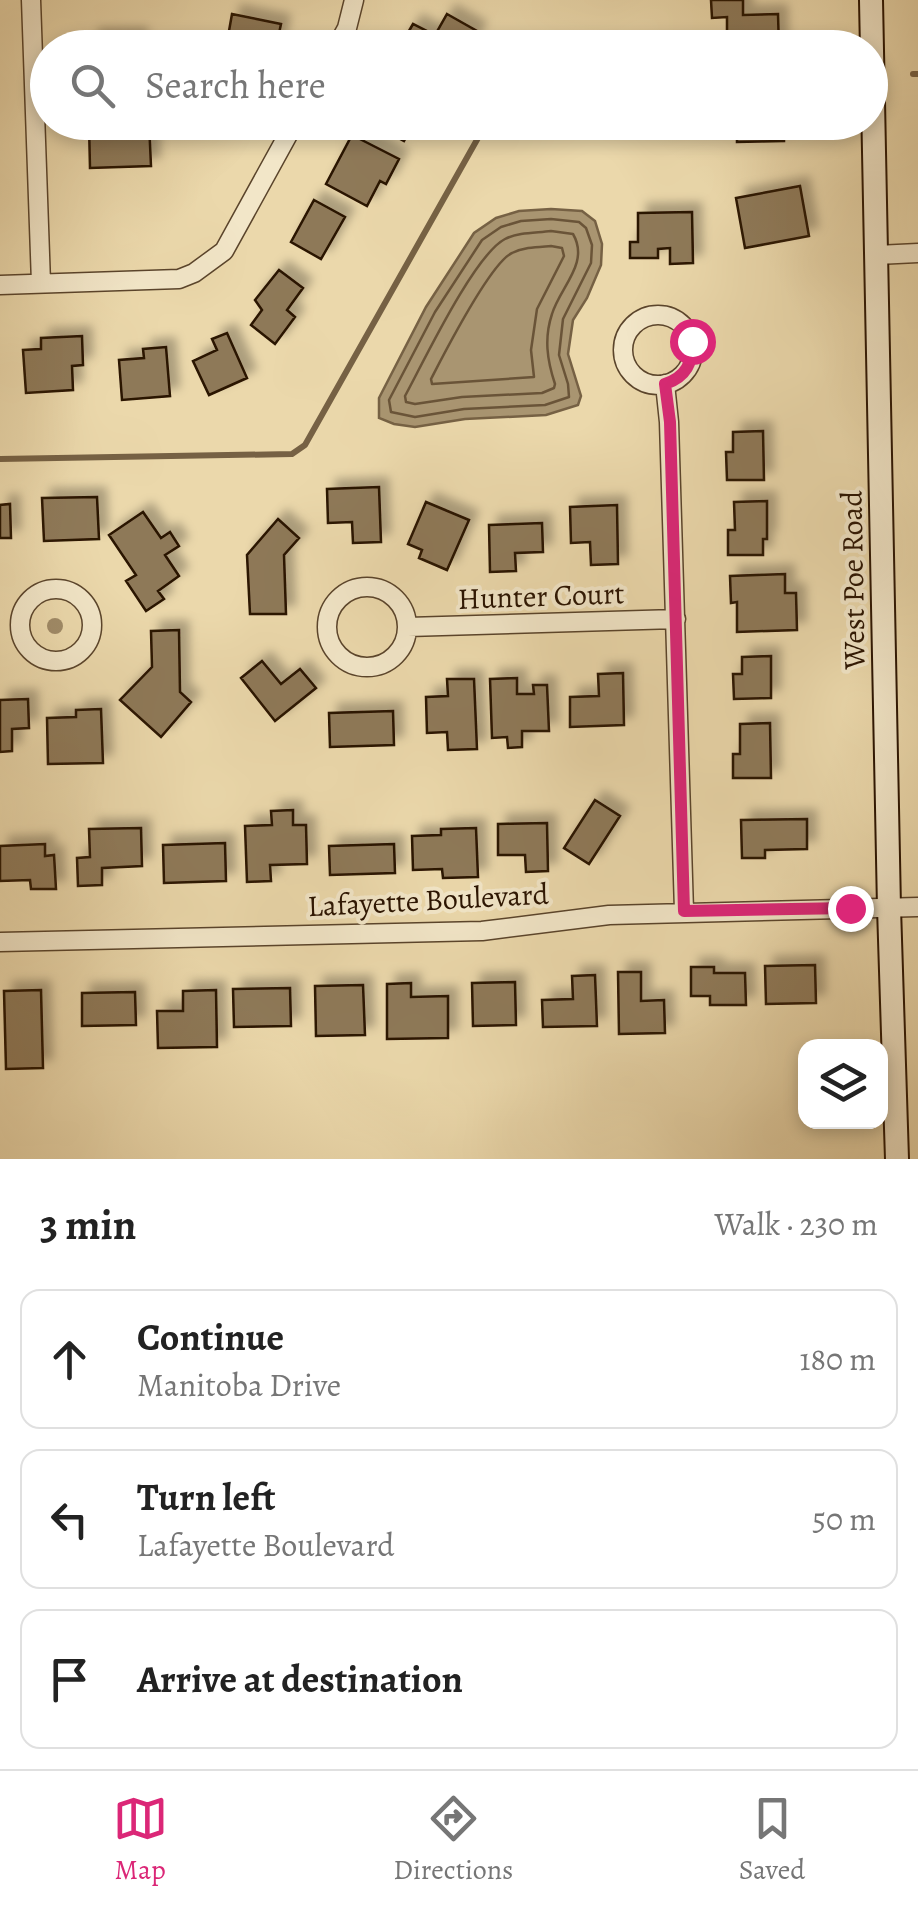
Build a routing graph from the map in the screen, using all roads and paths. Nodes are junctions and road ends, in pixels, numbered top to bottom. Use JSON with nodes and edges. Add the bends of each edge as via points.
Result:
{"nodes":[{"id":1,"x":31,"y":0,"type":"edge"},
{"id":2,"x":354,"y":0,"type":"edge"},
{"id":3,"x":871,"y":0,"type":"edge"},
{"id":4,"x":32,"y":30,"type":"edge"},
{"id":5,"x":346,"y":30,"type":"edge"},
{"id":6,"x":872,"y":30,"type":"edge"},
{"id":7,"x":35,"y":140,"type":"edge"},
{"id":8,"x":285,"y":140,"type":"edge"},
{"id":9,"x":875,"y":140,"type":"edge"},
{"id":10,"x":918,"y":253,"type":"edge"},
{"id":11,"x":878,"y":254,"type":"junction"},
{"id":12,"x":40,"y":283,"type":"junction"},
{"id":13,"x":0,"y":285,"type":"edge"},
{"id":14,"x":665,"y":384,"type":"dead end"},
{"id":15,"x":676,"y":619,"type":"junction"},
{"id":16,"x":20,"y":627,"type":"junction"},
{"id":17,"x":408,"y":627,"type":"junction"},
{"id":18,"x":0,"y":628,"type":"edge"},
{"id":19,"x":918,"y":907,"type":"edge"},
{"id":20,"x":890,"y":908,"type":"junction"},
{"id":21,"x":684,"y":911,"type":"junction"},
{"id":22,"x":0,"y":942,"type":"edge"},
{"id":23,"x":897,"y":1159,"type":"edge"}],
"edges":[{"from":1,"to":4,"type":"street"},
{"from":2,"to":5,"type":"street"},
{"from":3,"to":6,"type":"street","name":"West Poe Road"},
{"from":7,"to":12,"type":"street"},
{"from":8,"to":12,"type":"street","via":[[224,250],[194,273]]},
{"from":9,"to":11,"type":"street","name":"West Poe Road"},
{"from":10,"to":11,"type":"street"},
{"from":11,"to":20,"type":"street","name":"West Poe Road"},
{"from":12,"to":13,"type":"street"},
{"from":14,"to":15,"type":"street"},
{"from":15,"to":17,"type":"street","name":"Hunter Court"},
{"from":15,"to":21,"type":"street"},
{"from":16,"to":16,"type":"street","via":[[30,650],[64,661],[84,648],[93,625],[77,594],[55,588],[34,596]]},
{"from":16,"to":18,"type":"street"},
{"from":17,"to":17,"type":"street","via":[[400,603],[366,587],[333,606],[327,631],[338,656],[362,668],[399,653]]},
{"from":19,"to":20,"type":"street","name":"Lafayette Boulevard"},
{"from":20,"to":21,"type":"street","name":"Lafayette Boulevard"},
{"from":20,"to":23,"type":"street","name":"West Poe Road"},
{"from":21,"to":22,"type":"street","name":"Lafayette Boulevard","via":[[482,931]]}]}
